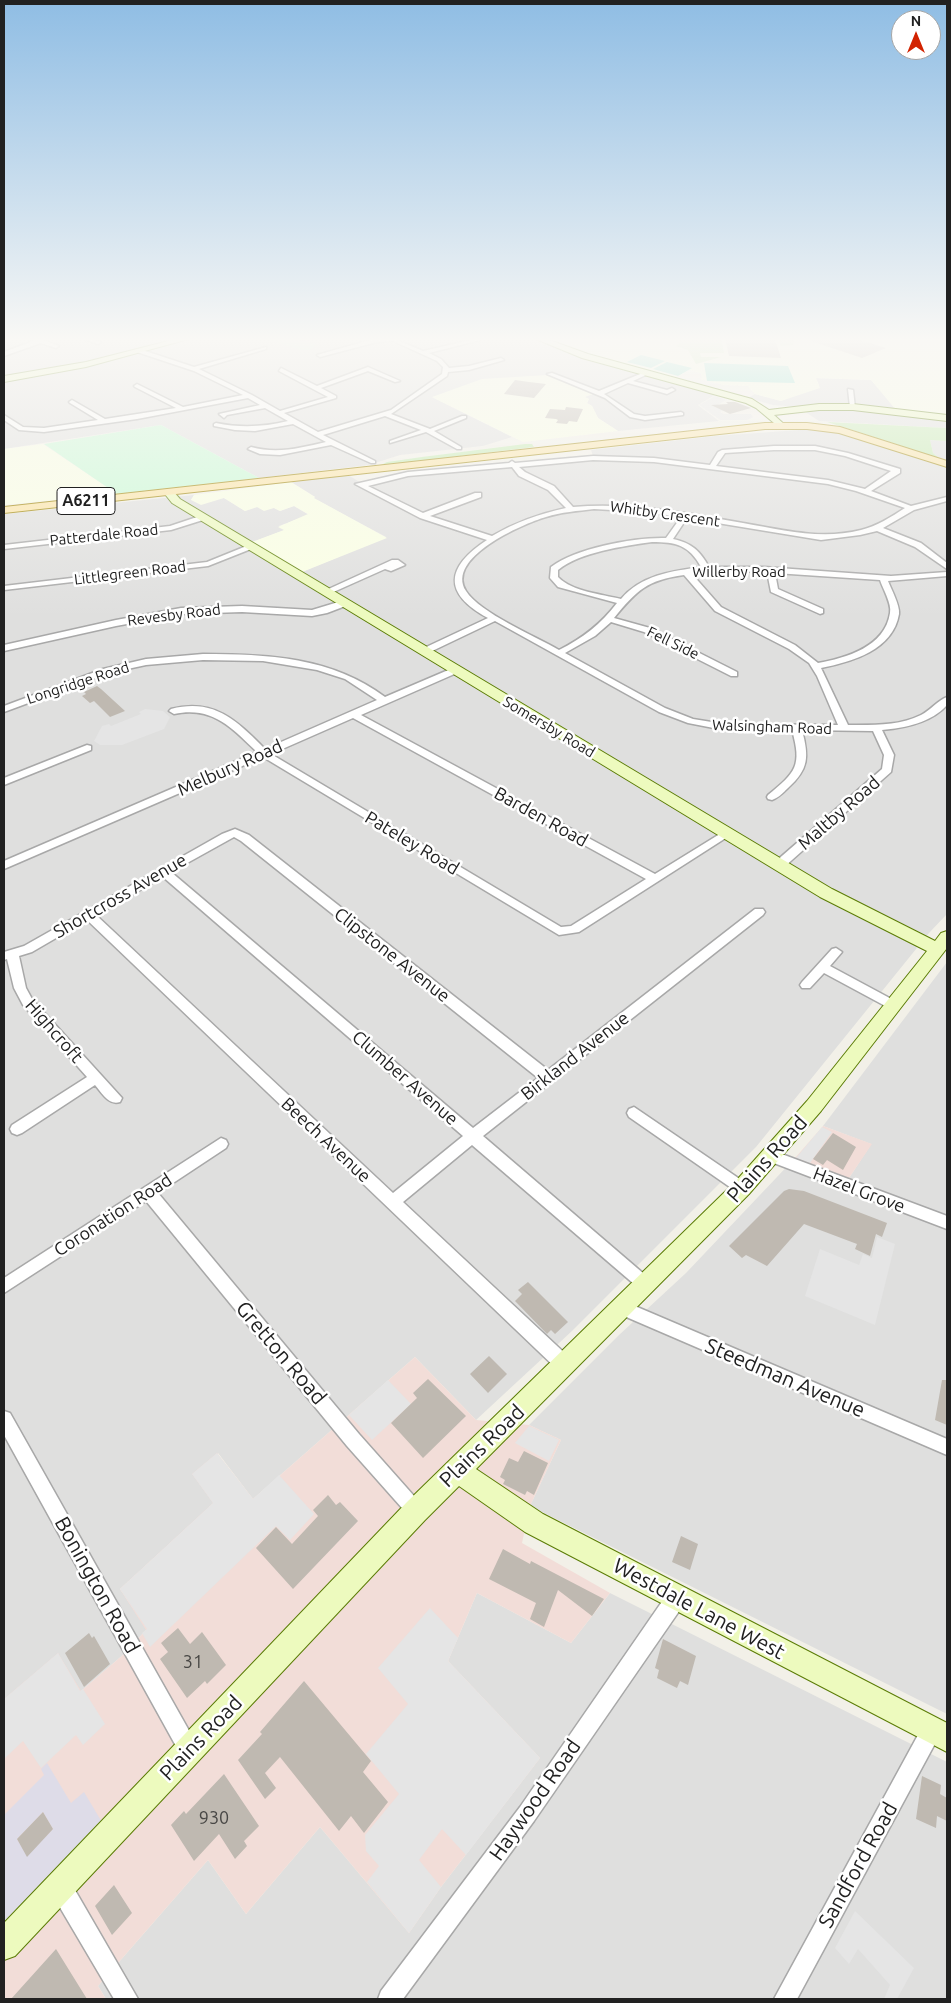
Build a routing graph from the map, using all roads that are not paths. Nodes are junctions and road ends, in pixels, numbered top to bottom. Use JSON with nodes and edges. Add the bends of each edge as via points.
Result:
{"nodes":[{"id":1,"x":309,"y":430,"type":"edge"},
{"id":2,"x":332,"y":430,"type":"edge"},
{"id":3,"x":722,"y":430,"type":"edge"},
{"id":4,"x":841,"y":430,"type":"edge"},
{"id":5,"x":428,"y":431,"type":"joint"},
{"id":6,"x":317,"y":435,"type":"junction"},
{"id":7,"x":397,"y":442,"type":"dead end"},
{"id":8,"x":331,"y":443,"type":"junction"},
{"id":9,"x":459,"y":448,"type":"dead end"},
{"id":10,"x":243,"y":454,"type":"dead end"},
{"id":11,"x":370,"y":459,"type":"dead end"},
{"id":12,"x":512,"y":463,"type":"junction"},
{"id":13,"x":947,"y":464,"type":"edge"},
{"id":14,"x":712,"y":467,"type":"junction"},
{"id":15,"x":169,"y":492,"type":"junction"},
{"id":16,"x":865,"y":492,"type":"junction"},
{"id":17,"x":478,"y":497,"type":"dead end"},
{"id":18,"x":947,"y":499,"type":"edge"},
{"id":19,"x":911,"y":508,"type":"junction"},
{"id":20,"x":571,"y":509,"type":"junction"},
{"id":21,"x":4,"y":510,"type":"edge"},
{"id":22,"x":686,"y":515,"type":"junction"},
{"id":23,"x":423,"y":516,"type":"junction"},
{"id":24,"x":203,"y":517,"type":"junction"},
{"id":25,"x":877,"y":528,"type":"junction"},
{"id":26,"x":493,"y":539,"type":"junction"},
{"id":27,"x":668,"y":541,"type":"junction"},
{"id":28,"x":4,"y":547,"type":"edge"},
{"id":29,"x":252,"y":547,"type":"junction"},
{"id":30,"x":945,"y":563,"type":"edge"},
{"id":31,"x":385,"y":566,"type":"dead end"},
{"id":32,"x":707,"y":570,"type":"junction"},
{"id":33,"x":772,"y":571,"type":"junction"},
{"id":34,"x":686,"y":572,"type":"junction"},
{"id":35,"x":947,"y":574,"type":"edge"},
{"id":36,"x":883,"y":578,"type":"junction"},
{"id":37,"x":4,"y":588,"type":"edge"},
{"id":38,"x":326,"y":592,"type":"junction"},
{"id":39,"x":622,"y":602,"type":"junction"},
{"id":40,"x":345,"y":604,"type":"junction"},
{"id":41,"x":820,"y":611,"type":"dead end"},
{"id":42,"x":495,"y":618,"type":"junction"},
{"id":43,"x":609,"y":619,"type":"junction"},
{"id":44,"x":4,"y":648,"type":"edge"},
{"id":45,"x":425,"y":651,"type":"junction"},
{"id":46,"x":559,"y":653,"type":"junction"},
{"id":47,"x":816,"y":666,"type":"junction"},
{"id":48,"x":456,"y":670,"type":"junction"},
{"id":49,"x":734,"y":674,"type":"dead end"},
{"id":50,"x":947,"y":700,"type":"edge"},
{"id":51,"x":384,"y":701,"type":"junction"},
{"id":52,"x":4,"y":709,"type":"edge"},
{"id":53,"x":174,"y":711,"type":"dead end"},
{"id":54,"x":353,"y":714,"type":"junction"},
{"id":55,"x":796,"y":728,"type":"junction"},
{"id":56,"x":876,"y":728,"type":"junction"},
{"id":57,"x":844,"y":729,"type":"junction"},
{"id":58,"x":87,"y":748,"type":"dead end"},
{"id":59,"x":263,"y":753,"type":"junction"},
{"id":60,"x":4,"y":782,"type":"edge"},
{"id":61,"x":772,"y":797,"type":"dead end"},
{"id":62,"x":235,"y":833,"type":"joint"},
{"id":63,"x":727,"y":834,"type":"junction"},
{"id":64,"x":4,"y":865,"type":"edge"},
{"id":65,"x":779,"y":865,"type":"junction"},
{"id":66,"x":163,"y":871,"type":"junction"},
{"id":67,"x":655,"y":879,"type":"junction"},
{"id":68,"x":759,"y":912,"type":"dead end"},
{"id":69,"x":88,"y":914,"type":"junction"},
{"id":70,"x":944,"y":943,"type":"edge"},
{"id":71,"x":836,"y":952,"type":"dead end"},
{"id":72,"x":8,"y":955,"type":"edge"},
{"id":73,"x":822,"y":967,"type":"junction"},
{"id":74,"x":806,"y":985,"type":"dead end"},
{"id":75,"x":893,"y":1005,"type":"junction"},
{"id":76,"x":96,"y":1078,"type":"junction"},
{"id":77,"x":548,"y":1078,"type":"junction"},
{"id":78,"x":115,"y":1098,"type":"dead end"},
{"id":79,"x":634,"y":1112,"type":"dead end"},
{"id":80,"x":17,"y":1129,"type":"dead end"},
{"id":81,"x":473,"y":1136,"type":"junction"},
{"id":82,"x":222,"y":1144,"type":"dead end"},
{"id":83,"x":772,"y":1156,"type":"junction"},
{"id":84,"x":742,"y":1188,"type":"junction"},
{"id":85,"x":148,"y":1192,"type":"junction"},
{"id":86,"x":392,"y":1202,"type":"junction"},
{"id":87,"x":947,"y":1223,"type":"edge"},
{"id":88,"x":646,"y":1285,"type":"junction"},
{"id":89,"x":4,"y":1286,"type":"edge"},
{"id":90,"x":623,"y":1308,"type":"junction"},
{"id":91,"x":565,"y":1365,"type":"junction"},
{"id":92,"x":4,"y":1419,"type":"edge"},
{"id":93,"x":947,"y":1447,"type":"edge"},
{"id":94,"x":457,"y":1470,"type":"junction"},
{"id":95,"x":416,"y":1511,"type":"junction"},
{"id":96,"x":677,"y":1597,"type":"junction"},
{"id":97,"x":939,"y":1735,"type":"edge"},
{"id":98,"x":189,"y":1750,"type":"junction"},
{"id":99,"x":60,"y":1886,"type":"junction"},
{"id":100,"x":4,"y":1945,"type":"edge"},
{"id":101,"x":127,"y":1999,"type":"edge"},
{"id":102,"x":389,"y":1999,"type":"edge"},
{"id":103,"x":785,"y":1999,"type":"edge"}],
"edges":[{"from":1,"to":6,"type":"street"},
{"from":2,"to":6,"type":"street"},
{"from":3,"to":15,"type":"main road","number":"A6211"},
{"from":4,"to":13,"type":"main road","number":"A6211"},
{"from":5,"to":7,"type":"street"},
{"from":5,"to":9,"type":"street"},
{"from":6,"to":8,"type":"street"},
{"from":8,"to":10,"type":"street","via":[[294,451],[253,450]]},
{"from":8,"to":11,"type":"street"},
{"from":12,"to":14,"type":"street","via":[[613,458]]},
{"from":12,"to":20,"type":"street","via":[[522,474],[551,488]]},
{"from":12,"to":23,"type":"street","via":[[400,475],[360,485]]},
{"from":14,"to":16,"type":"street","via":[[828,482]]},
{"from":14,"to":16,"type":"street","via":[[724,451],[804,447],[839,452],[900,469]]},
{"from":15,"to":21,"type":"main road","number":"A6211"},
{"from":15,"to":24,"type":"street","name":"Somersby Road","via":[[176,501]]},
{"from":16,"to":19,"type":"street"},
{"from":17,"to":23,"type":"street"},
{"from":18,"to":19,"type":"street","name":"Whitby Crescent"},
{"from":19,"to":25,"type":"street","name":"Whitby Crescent"},
{"from":20,"to":22,"type":"street","name":"Whitby Crescent","via":[[613,506]]},
{"from":20,"to":26,"type":"street","name":"Whitby Crescent","via":[[529,520]]},
{"from":22,"to":25,"type":"street","name":"Whitby Crescent","via":[[809,537],[846,536]]},
{"from":22,"to":27,"type":"street"},
{"from":23,"to":26,"type":"street"},
{"from":24,"to":28,"type":"street","name":"Patterdale Road","via":[[171,528]]},
{"from":24,"to":29,"type":"street","name":"Somersby Road"},
{"from":25,"to":30,"type":"street","via":[[913,543]]},
{"from":26,"to":42,"type":"street","name":"Whitby Crescent","via":[[465,561],[458,582],[466,598]]},
{"from":27,"to":32,"type":"street","via":[[694,550]]},
{"from":27,"to":39,"type":"street","via":[[639,541],[567,560],[554,569],[554,578],[564,586]]},
{"from":29,"to":37,"type":"street","name":"Littlegreen Road","via":[[208,564]]},
{"from":29,"to":38,"type":"street","name":"Somersby Road"},
{"from":31,"to":38,"type":"street"},
{"from":32,"to":33,"type":"street","name":"Willerby Road"},
{"from":32,"to":34,"type":"street","name":"Willerby Road"},
{"from":33,"to":36,"type":"street","name":"Willerby Road"},
{"from":33,"to":41,"type":"street","via":[[774,590]]},
{"from":34,"to":39,"type":"street","name":"Willerby Road","via":[[645,582],[627,594]]},
{"from":34,"to":47,"type":"street","via":[[718,610],[792,647]]},
{"from":35,"to":36,"type":"street","name":"Willerby Road"},
{"from":36,"to":47,"type":"street","via":[[895,612],[881,639],[859,655]]},
{"from":38,"to":40,"type":"street","name":"Somersby Road"},
{"from":39,"to":43,"type":"street","name":"Willerby Road"},
{"from":40,"to":44,"type":"street","name":"Revesby Road","via":[[308,613],[236,608],[181,612]]},
{"from":40,"to":45,"type":"street","name":"Somersby Road"},
{"from":42,"to":45,"type":"street"},
{"from":42,"to":46,"type":"street","name":"Walsingham Road"},
{"from":43,"to":46,"type":"street","name":"Willerby Road","via":[[580,642]]},
{"from":43,"to":49,"type":"street","name":"Fell Side","via":[[647,630]]},
{"from":45,"to":48,"type":"street","name":"Somersby Road"},
{"from":46,"to":55,"type":"street","name":"Walsingham Road","via":[[680,718],[724,727]]},
{"from":47,"to":57,"type":"street"},
{"from":48,"to":51,"type":"street","name":"Melbury Road"},
{"from":48,"to":63,"type":"street","name":"Somersby Road"},
{"from":50,"to":56,"type":"street","name":"Walsingham Road","via":[[918,720]]},
{"from":51,"to":52,"type":"street","name":"Longridge Road","via":[[356,681],[324,669],[276,661],[208,657],[160,660],[121,667]]},
{"from":51,"to":54,"type":"street","name":"Melbury Road"},
{"from":53,"to":59,"type":"street","name":"Pateley Road","via":[[192,707],[218,714]]},
{"from":54,"to":59,"type":"street","name":"Melbury Road"},
{"from":54,"to":67,"type":"street","name":"Barden Road"},
{"from":55,"to":57,"type":"street","name":"Walsingham Road"},
{"from":55,"to":61,"type":"street","via":[[803,754],[801,764],[792,779]]},
{"from":56,"to":57,"type":"street","name":"Walsingham Road"},
{"from":56,"to":65,"type":"street","name":"Maltby Road","via":[[888,751],[887,770]]},
{"from":58,"to":60,"type":"street"},
{"from":59,"to":64,"type":"street","name":"Melbury Road"},
{"from":59,"to":67,"type":"street","name":"Pateley Road","via":[[563,932],[575,929]]},
{"from":62,"to":66,"type":"street","name":"Shortcross Avenue"},
{"from":62,"to":77,"type":"street","name":"Clipstone Avenue"},
{"from":63,"to":65,"type":"street","name":"Somersby Road"},
{"from":63,"to":67,"type":"street"},
{"from":65,"to":70,"type":"street","name":"Somersby Road","via":[[826,893]]},
{"from":66,"to":69,"type":"street","name":"Shortcross Avenue"},
{"from":66,"to":81,"type":"street","name":"Clumber Avenue"},
{"from":68,"to":77,"type":"street","name":"Birkland Avenue"},
{"from":69,"to":72,"type":"street","name":"Shortcross Avenue","via":[[28,948]]},
{"from":69,"to":86,"type":"street","name":"Beech Avenue"},
{"from":70,"to":75,"type":"street","name":"Plains Road"},
{"from":71,"to":73,"type":"street"},
{"from":72,"to":76,"type":"street","name":"Highcroft","via":[[27,1002]]},
{"from":73,"to":74,"type":"street"},
{"from":73,"to":75,"type":"street"},
{"from":75,"to":83,"type":"street","name":"Plains Road"},
{"from":76,"to":78,"type":"street","name":"Highcroft"},
{"from":76,"to":80,"type":"street"},
{"from":77,"to":81,"type":"street","name":"Birkland Avenue"},
{"from":79,"to":84,"type":"street"},
{"from":81,"to":86,"type":"street","name":"Birkland Avenue"},
{"from":81,"to":88,"type":"street","name":"Clumber Avenue"},
{"from":82,"to":85,"type":"street","name":"Coronation Road"},
{"from":83,"to":84,"type":"street","name":"Plains Road"},
{"from":83,"to":87,"type":"street","name":"Hazel Grove"},
{"from":84,"to":88,"type":"street","name":"Plains Road"},
{"from":85,"to":89,"type":"street","name":"Coronation Road"},
{"from":85,"to":95,"type":"street","name":"Gretton Road","via":[[353,1440]]},
{"from":86,"to":91,"type":"street","name":"Beech Avenue"},
{"from":88,"to":90,"type":"street","name":"Plains Road"},
{"from":90,"to":91,"type":"street","name":"Plains Road"},
{"from":90,"to":93,"type":"street","name":"Steedman Avenue"},
{"from":91,"to":94,"type":"street","name":"Plains Road"},
{"from":92,"to":98,"type":"street","name":"Bonington Road"},
{"from":94,"to":95,"type":"street","name":"Plains Road"},
{"from":94,"to":96,"type":"street","name":"Westdale Lane West","via":[[514,1511]]},
{"from":95,"to":98,"type":"street","name":"Plains Road"},
{"from":96,"to":97,"type":"street","name":"Westdale Lane West"},
{"from":96,"to":102,"type":"street","name":"Haywood Road","via":[[527,1814]]},
{"from":97,"to":103,"type":"street","name":"Sandford Road"},
{"from":98,"to":99,"type":"street","name":"Plains Road"},
{"from":99,"to":100,"type":"street","name":"Plains Road"},
{"from":99,"to":101,"type":"street"}]}
